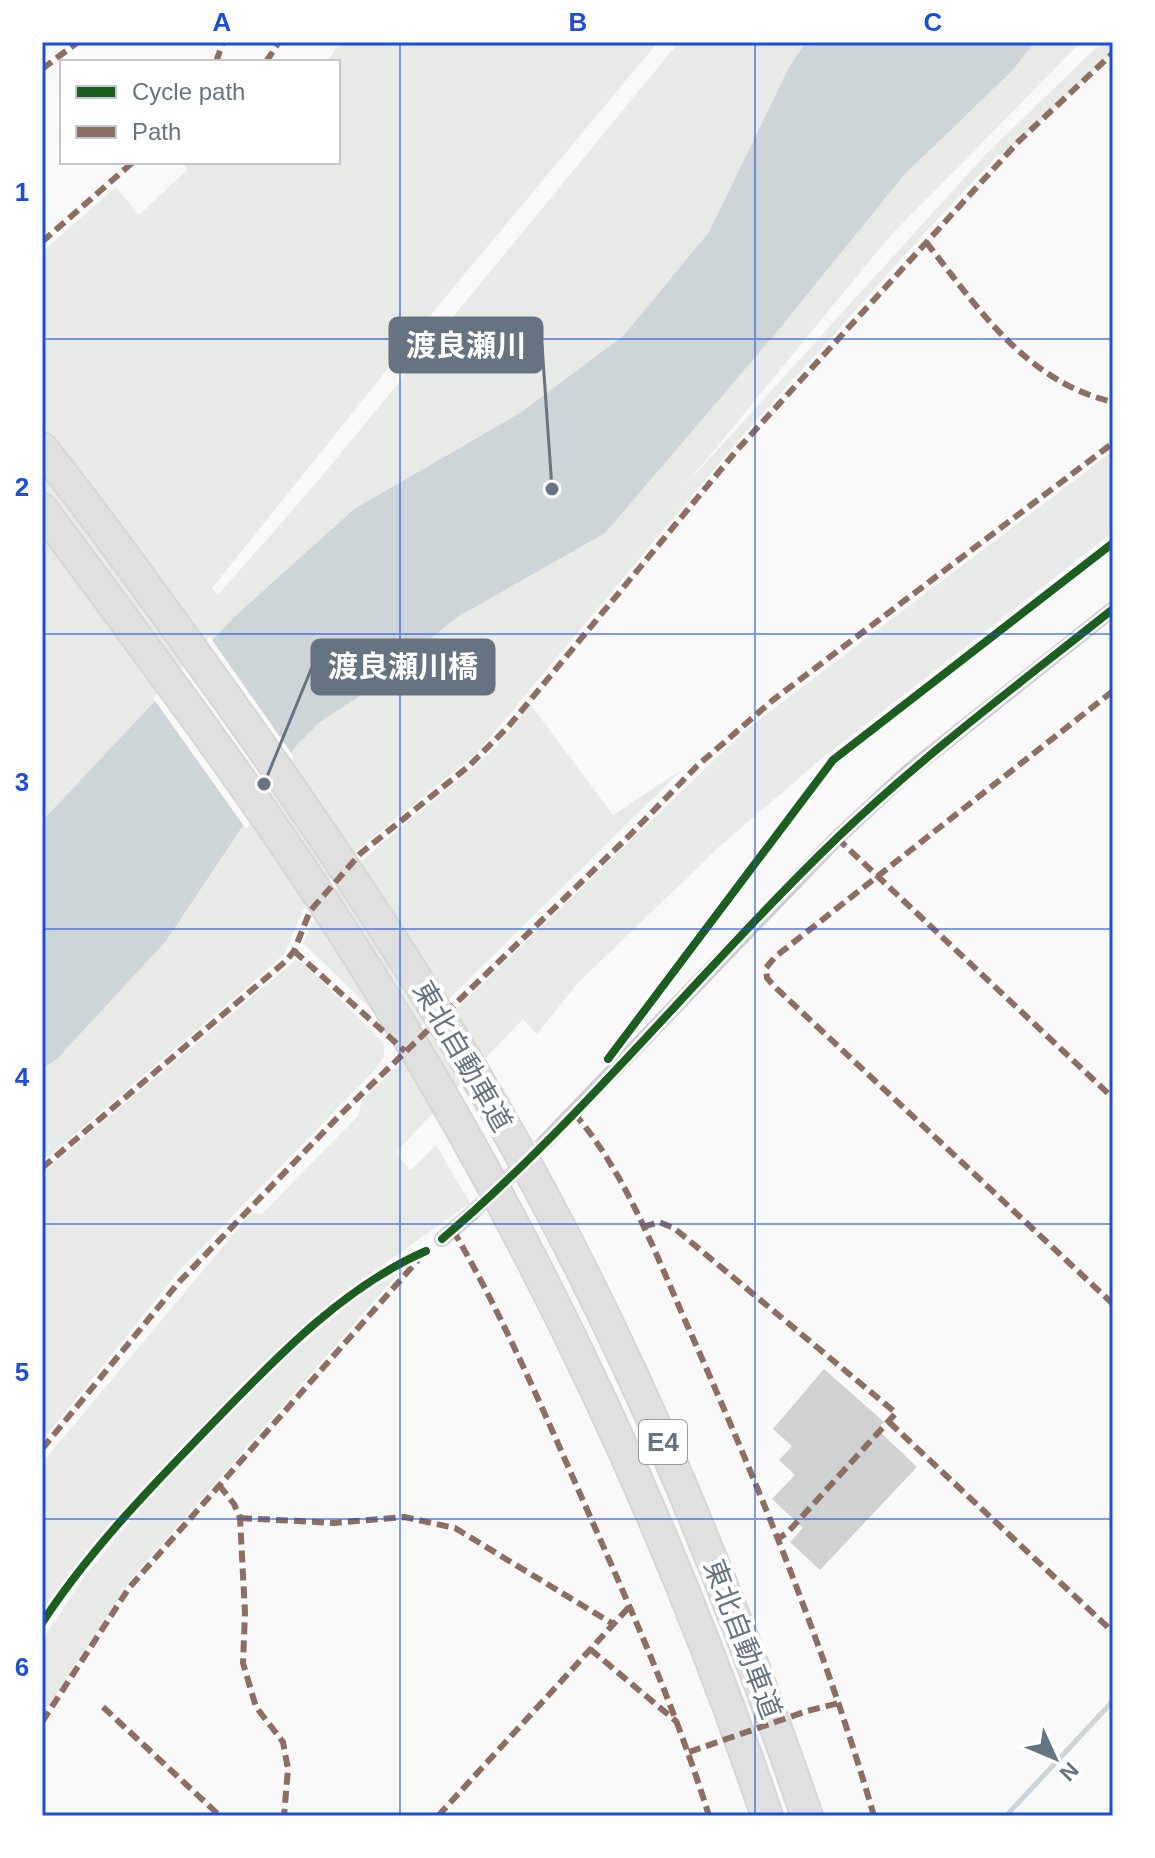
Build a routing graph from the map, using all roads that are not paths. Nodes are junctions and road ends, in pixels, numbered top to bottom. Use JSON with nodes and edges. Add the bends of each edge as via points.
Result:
{"nodes":[{"id":1,"x":42,"y":448,"type":"edge"},
{"id":2,"x":42,"y":509,"type":"edge"},
{"id":3,"x":1113,"y":609,"type":"edge"},
{"id":4,"x":545,"y":1142,"type":"tunnel mouth"},
{"id":5,"x":471,"y":1214,"type":"tunnel mouth"},
{"id":6,"x":442,"y":1239,"type":"dead end"},
{"id":7,"x":767,"y":1816,"type":"edge"},
{"id":8,"x":807,"y":1816,"type":"edge"}],
"edges":[{"from":1,"to":8,"type":"highway","name":"東北自動車道","number":"E4","via":[[330,845],[481,1086],[590,1285],[684,1489]]},
{"from":2,"to":7,"type":"highway","name":"東北自動車道","number":"E4","via":[[301,868],[387,1001],[517,1226],[606,1406],[695,1615]]},
{"from":3,"to":4,"type":"street","via":[[908,772],[837,838]]},
{"from":5,"to":6,"type":"street"}]}
